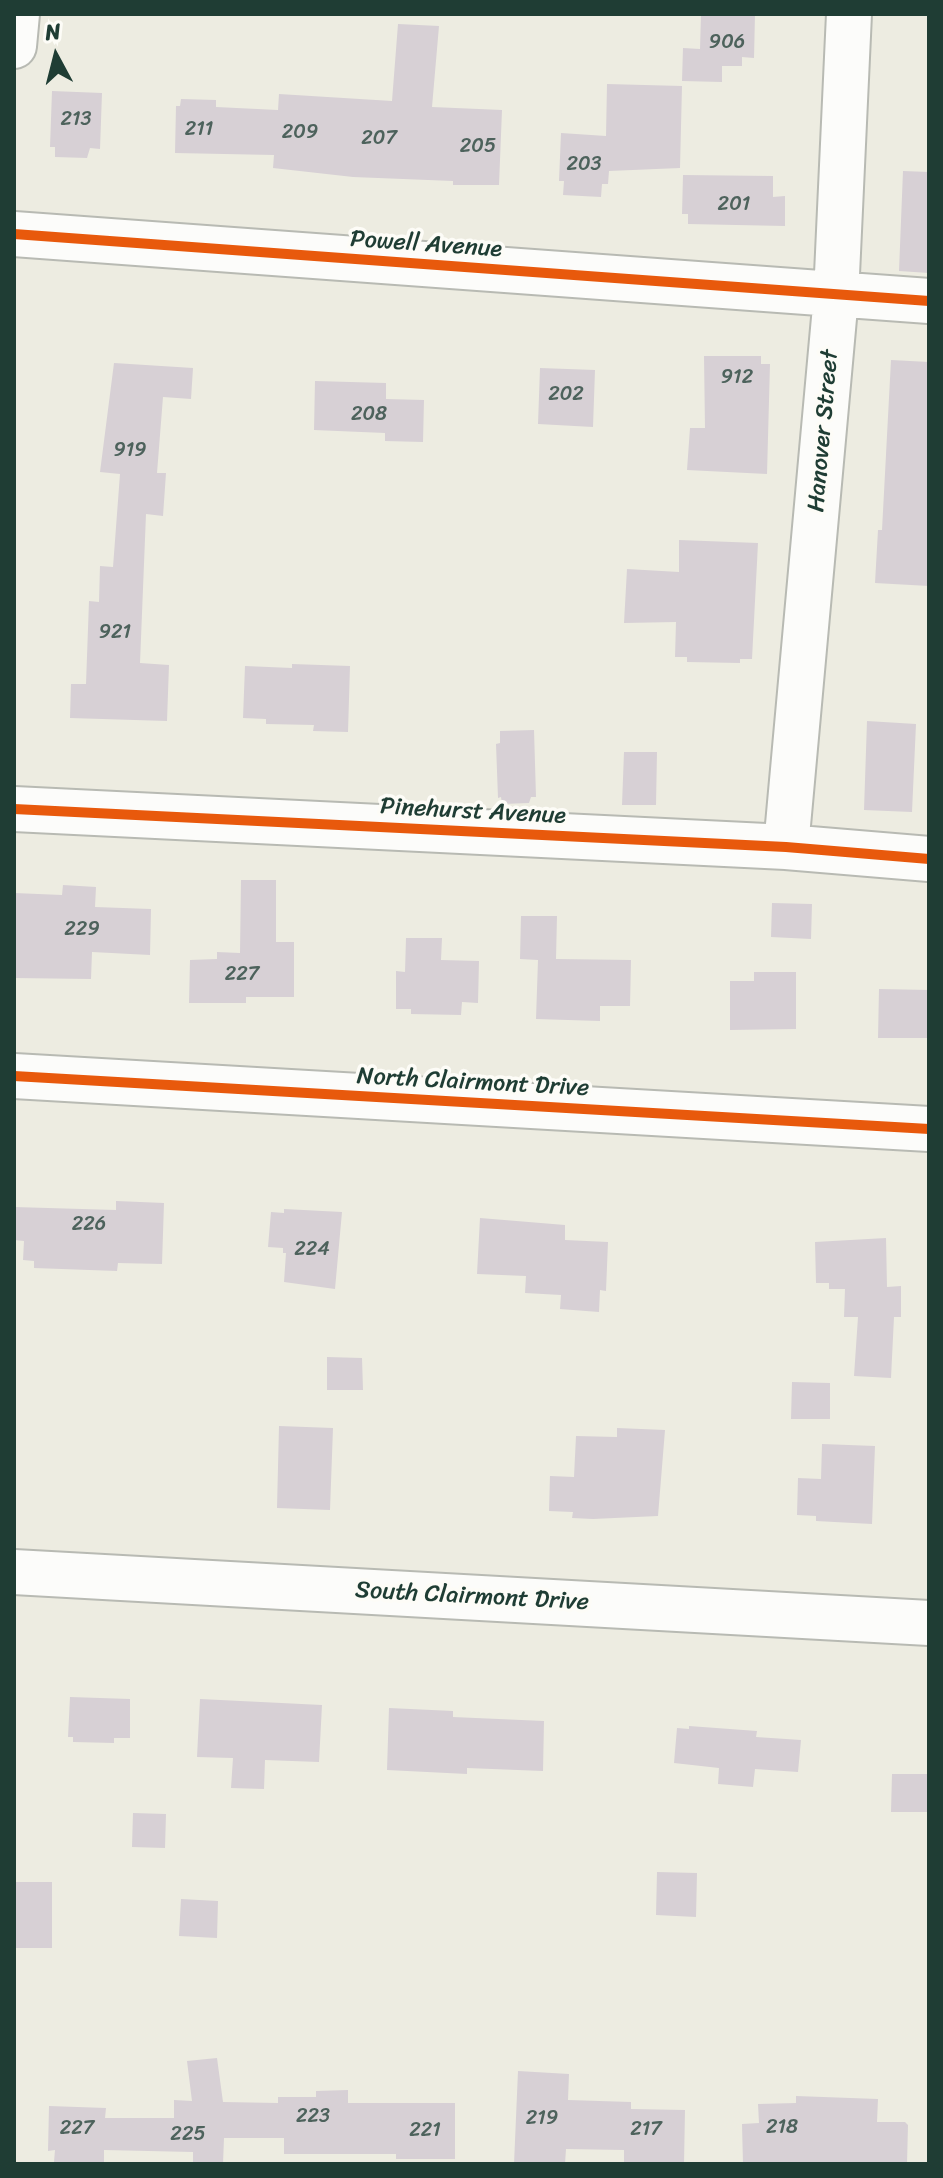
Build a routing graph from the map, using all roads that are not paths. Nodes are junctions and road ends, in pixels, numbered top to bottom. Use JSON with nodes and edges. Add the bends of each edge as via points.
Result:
{"nodes":[{"id":1,"x":17,"y":14,"type":"edge"},
{"id":2,"x":849,"y":14,"type":"edge"},
{"id":3,"x":14,"y":46,"type":"edge"},
{"id":4,"x":14,"y":234,"type":"edge"},
{"id":5,"x":836,"y":296,"type":"junction"},
{"id":6,"x":929,"y":301,"type":"edge"},
{"id":7,"x":14,"y":809,"type":"edge"},
{"id":8,"x":786,"y":847,"type":"junction"},
{"id":9,"x":929,"y":859,"type":"edge"},
{"id":10,"x":14,"y":1076,"type":"edge"},
{"id":11,"x":929,"y":1129,"type":"edge"},
{"id":12,"x":14,"y":1572,"type":"edge"},
{"id":13,"x":929,"y":1623,"type":"edge"}],
"edges":[{"from":1,"to":3,"type":"street"},
{"from":2,"to":5,"type":"street","name":"Hanover Street"},
{"from":4,"to":5,"type":"street","name":"Powell Avenue"},
{"from":5,"to":6,"type":"street","name":"Powell Avenue"},
{"from":5,"to":8,"type":"street","name":"Hanover Street"},
{"from":7,"to":8,"type":"street","name":"Pinehurst Avenue"},
{"from":8,"to":9,"type":"street","name":"Pinehurst Avenue"},
{"from":10,"to":11,"type":"street","name":"North Clairmont Drive"},
{"from":12,"to":13,"type":"street","name":"South Clairmont Drive"}]}
